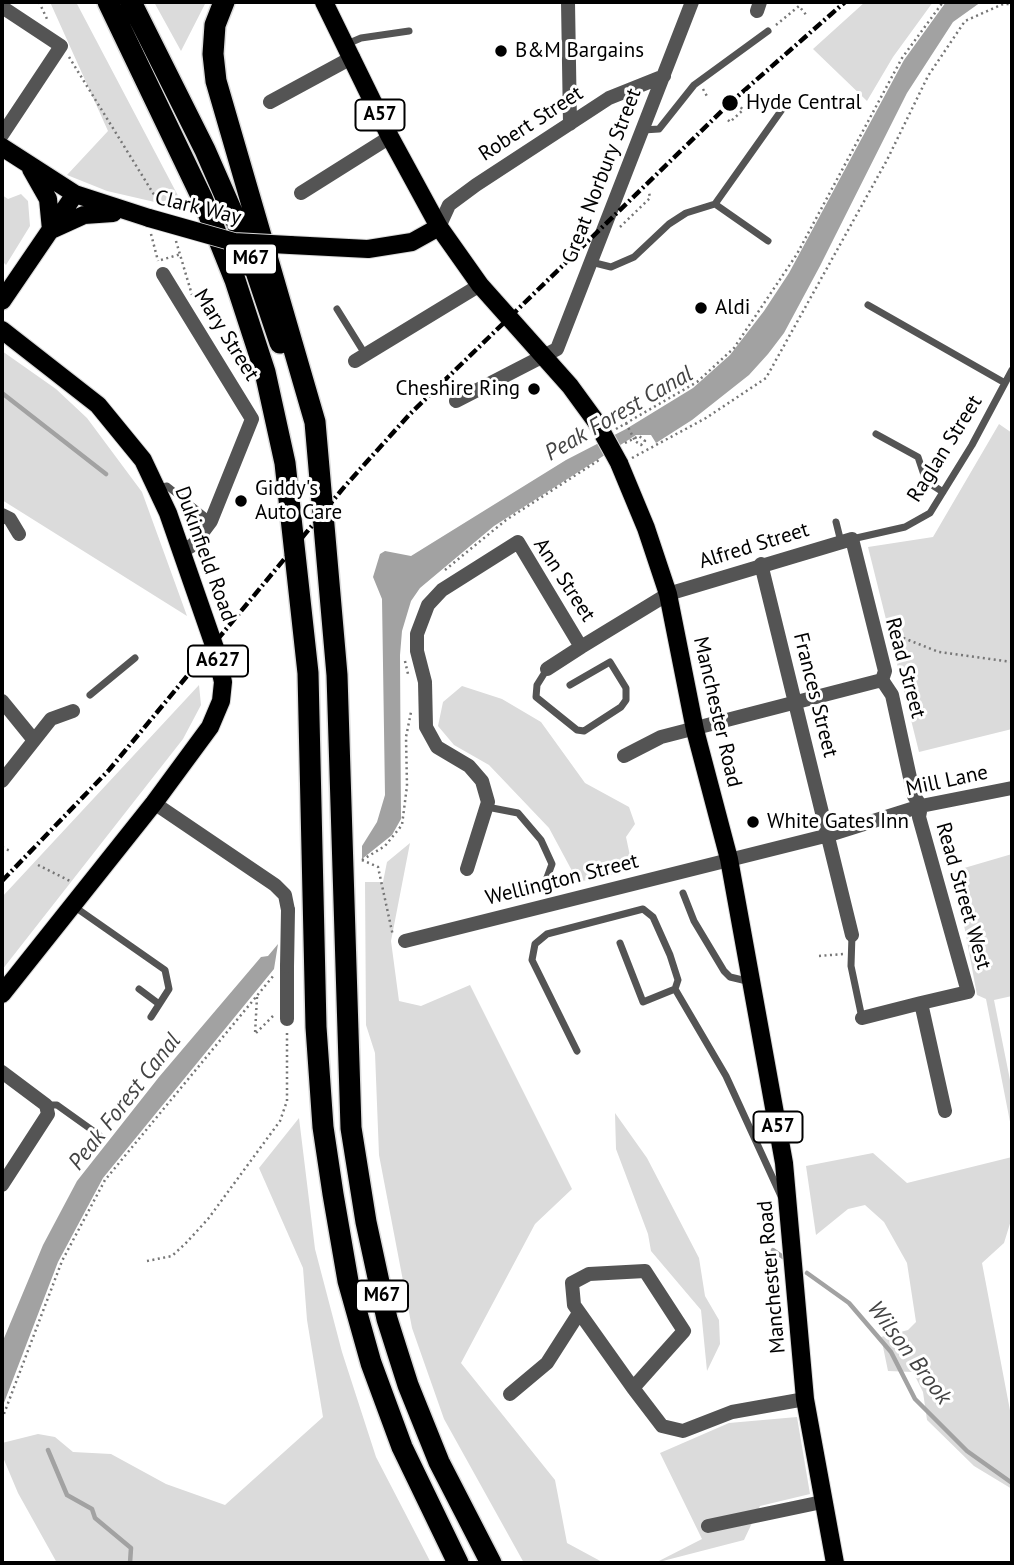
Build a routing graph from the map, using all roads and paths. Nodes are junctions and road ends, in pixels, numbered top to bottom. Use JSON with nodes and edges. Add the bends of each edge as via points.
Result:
{"nodes":[{"id":1,"x":38,"y":2,"type":"edge"},
{"id":2,"x":93,"y":2,"type":"edge"},
{"id":3,"x":108,"y":2,"type":"edge"},
{"id":4,"x":131,"y":2,"type":"edge"},
{"id":5,"x":224,"y":2,"type":"edge"},
{"id":6,"x":324,"y":2,"type":"edge"},
{"id":7,"x":568,"y":2,"type":"edge"},
{"id":8,"x":692,"y":2,"type":"edge"},
{"id":9,"x":943,"y":2,"type":"edge"},
{"id":10,"x":1012,"y":4,"type":"edge"},
{"id":11,"x":5,"y":6,"type":"edge"},
{"id":12,"x":807,"y":16,"type":"dead end"},
{"id":13,"x":409,"y":31,"type":"dead end"},
{"id":14,"x":768,"y":31,"type":"joint"},
{"id":15,"x":61,"y":46,"type":"junction"},
{"id":16,"x":350,"y":51,"type":"junction"},
{"id":17,"x":664,"y":76,"type":"junction"},
{"id":18,"x":788,"y":101,"type":"dead end"},
{"id":19,"x":270,"y":102,"type":"dead end"},
{"id":20,"x":739,"y":105,"type":"dead end"},
{"id":21,"x":728,"y":120,"type":"dead end"},
{"id":22,"x":570,"y":124,"type":"junction"},
{"id":23,"x":643,"y":130,"type":"junction"},
{"id":24,"x":2,"y":135,"type":"edge"},
{"id":25,"x":390,"y":137,"type":"junction"},
{"id":26,"x":2,"y":147,"type":"edge"},
{"id":27,"x":30,"y":168,"type":"junction"},
{"id":28,"x":649,"y":192,"type":"dead end"},
{"id":29,"x":301,"y":193,"type":"dead end"},
{"id":30,"x":75,"y":194,"type":"junction"},
{"id":31,"x":715,"y":204,"type":"junction"},
{"id":32,"x":124,"y":213,"type":"junction"},
{"id":33,"x":157,"y":218,"type":"junction"},
{"id":34,"x":439,"y":228,"type":"junction"},
{"id":35,"x":51,"y":230,"type":"junction"},
{"id":36,"x":602,"y":234,"type":"junction"},
{"id":37,"x":768,"y":240,"type":"dead end"},
{"id":38,"x":176,"y":242,"type":"dead end"},
{"id":39,"x":181,"y":254,"type":"junction"},
{"id":40,"x":591,"y":262,"type":"junction"},
{"id":41,"x":163,"y":274,"type":"dead end"},
{"id":42,"x":480,"y":285,"type":"junction"},
{"id":43,"x":2,"y":301,"type":"edge"},
{"id":44,"x":868,"y":304,"type":"dead end"},
{"id":45,"x":183,"y":306,"type":"junction"},
{"id":46,"x":337,"y":309,"type":"dead end"},
{"id":47,"x":2,"y":330,"type":"edge"},
{"id":48,"x":541,"y":355,"type":"junction"},
{"id":49,"x":361,"y":358,"type":"joint"},
{"id":50,"x":1012,"y":370,"type":"edge"},
{"id":51,"x":265,"y":372,"type":"junction"},
{"id":52,"x":1005,"y":383,"type":"junction"},
{"id":53,"x":456,"y":401,"type":"dead end"},
{"id":54,"x":626,"y":423,"type":"junction"},
{"id":55,"x":615,"y":429,"type":"dead end"},
{"id":56,"x":876,"y":435,"type":"dead end"},
{"id":57,"x":614,"y":456,"type":"junction"},
{"id":58,"x":159,"y":488,"type":"junction"},
{"id":59,"x":943,"y":492,"type":"junction"},
{"id":60,"x":2,"y":515,"type":"edge"},
{"id":61,"x":506,"y":520,"type":"dead end"},
{"id":62,"x":211,"y":521,"type":"junction"},
{"id":63,"x":836,"y":522,"type":"dead end"},
{"id":64,"x":327,"y":532,"type":"junction"},
{"id":65,"x":19,"y":534,"type":"dead end"},
{"id":66,"x":847,"y":541,"type":"junction"},
{"id":67,"x":180,"y":552,"type":"junction"},
{"id":68,"x":761,"y":564,"type":"junction"},
{"id":69,"x":667,"y":594,"type":"junction"},
{"id":70,"x":872,"y":625,"type":"junction"},
{"id":71,"x":582,"y":647,"type":"junction"},
{"id":72,"x":135,"y":658,"type":"dead end"},
{"id":73,"x":1012,"y":662,"type":"edge"},
{"id":74,"x":547,"y":669,"type":"joint"},
{"id":75,"x":882,"y":680,"type":"junction"},
{"id":76,"x":570,"y":685,"type":"dead end"},
{"id":77,"x":90,"y":695,"type":"dead end"},
{"id":78,"x":2,"y":701,"type":"edge"},
{"id":79,"x":796,"y":705,"type":"junction"},
{"id":80,"x":76,"y":710,"type":"dead end"},
{"id":81,"x":695,"y":730,"type":"junction"},
{"id":82,"x":33,"y":740,"type":"junction"},
{"id":83,"x":624,"y":756,"type":"dead end"},
{"id":84,"x":2,"y":781,"type":"edge"},
{"id":85,"x":1012,"y":788,"type":"edge"},
{"id":86,"x":154,"y":803,"type":"junction"},
{"id":87,"x":921,"y":806,"type":"junction"},
{"id":88,"x":486,"y":807,"type":"junction"},
{"id":89,"x":829,"y":835,"type":"junction"},
{"id":90,"x":2,"y":847,"type":"edge"},
{"id":91,"x":10,"y":850,"type":"dead end"},
{"id":92,"x":729,"y":859,"type":"junction"},
{"id":93,"x":362,"y":860,"type":"dead end"},
{"id":94,"x":38,"y":866,"type":"dead end"},
{"id":95,"x":467,"y":869,"type":"dead end"},
{"id":96,"x":85,"y":888,"type":"junction"},
{"id":97,"x":525,"y":888,"type":"dead end"},
{"id":98,"x":683,"y":893,"type":"dead end"},
{"id":99,"x":72,"y":905,"type":"junction"},
{"id":100,"x":852,"y":935,"type":"joint"},
{"id":101,"x":405,"y":941,"type":"joint"},
{"id":102,"x":620,"y":943,"type":"dead end"},
{"id":103,"x":819,"y":956,"type":"dead end"},
{"id":104,"x":852,"y":959,"type":"junction"},
{"id":105,"x":283,"y":967,"type":"junction"},
{"id":106,"x":751,"y":982,"type":"junction"},
{"id":107,"x":139,"y":989,"type":"dead end"},
{"id":108,"x":676,"y":989,"type":"junction"},
{"id":109,"x":2,"y":994,"type":"edge"},
{"id":110,"x":257,"y":997,"type":"junction"},
{"id":111,"x":287,"y":1002,"type":"junction"},
{"id":112,"x":921,"y":1003,"type":"junction"},
{"id":113,"x":159,"y":1004,"type":"junction"},
{"id":114,"x":151,"y":1017,"type":"dead end"},
{"id":115,"x":862,"y":1018,"type":"joint"},
{"id":116,"x":287,"y":1019,"type":"joint"},
{"id":117,"x":577,"y":1051,"type":"dead end"},
{"id":118,"x":2,"y":1072,"type":"edge"},
{"id":119,"x":46,"y":1105,"type":"junction"},
{"id":120,"x":945,"y":1111,"type":"dead end"},
{"id":121,"x":99,"y":1135,"type":"dead end"},
{"id":122,"x":2,"y":1185,"type":"edge"},
{"id":123,"x":790,"y":1216,"type":"junction"},
{"id":124,"x":147,"y":1261,"type":"dead end"},
{"id":125,"x":579,"y":1312,"type":"junction"},
{"id":126,"x":633,"y":1388,"type":"junction"},
{"id":127,"x":510,"y":1394,"type":"dead end"},
{"id":128,"x":804,"y":1399,"type":"junction"},
{"id":129,"x":2,"y":1419,"type":"edge"},
{"id":130,"x":822,"y":1502,"type":"junction"},
{"id":131,"x":708,"y":1526,"type":"dead end"},
{"id":132,"x":458,"y":1563,"type":"edge"},
{"id":133,"x":491,"y":1563,"type":"edge"},
{"id":134,"x":835,"y":1563,"type":"edge"}],
"edges":[{"from":1,"to":15,"type":"path"},
{"from":2,"to":51,"type":"highway","number":"M67","via":[[189,195]]},
{"from":3,"to":51,"type":"highway","number":"M67","via":[[202,198],[236,280]]},
{"from":4,"to":64,"type":"highway","number":"M67","via":[[248,248],[298,399]]},
{"from":5,"to":64,"type":"highway","number":"M67","via":[[215,25],[216,81],[315,422]]},
{"from":6,"to":16,"type":"main road","name":"Manchester Road","number":"A57"},
{"from":7,"to":22,"type":"street"},
{"from":8,"to":17,"type":"street","name":"Great Norbury Street"},
{"from":9,"to":54,"type":"path","via":[[902,58],[797,254],[734,348],[697,382]]},
{"from":10,"to":57,"type":"path","via":[[965,21],[928,76],[887,160],[766,378],[656,448]]},
{"from":11,"to":15,"type":"street"},
{"from":12,"to":14,"type":"path","via":[[799,6]]},
{"from":13,"to":16,"type":"lane","via":[[361,38]]},
{"from":14,"to":23,"type":"lane","via":[[694,85],[659,128]]},
{"from":15,"to":24,"type":"street"},
{"from":15,"to":33,"type":"path","via":[[155,192]]},
{"from":16,"to":19,"type":"street"},
{"from":16,"to":25,"type":"main road","name":"Manchester Road","number":"A57"},
{"from":17,"to":22,"type":"street","name":"Robert Street","via":[[609,98]]},
{"from":17,"to":23,"type":"street","name":"Great Norbury Street"},
{"from":18,"to":31,"type":"lane"},
{"from":20,"to":21,"type":"path","via":[[743,110]]},
{"from":22,"to":34,"type":"street","name":"Robert Street","via":[[449,205]]},
{"from":23,"to":36,"type":"street","name":"Great Norbury Street"},
{"from":25,"to":29,"type":"street"},
{"from":25,"to":34,"type":"main road","name":"Manchester Road","number":"A57"},
{"from":26,"to":27,"type":"main road","name":"Clark Way"},
{"from":27,"to":30,"type":"main road","name":"Clark Way"},
{"from":27,"to":35,"type":"main road","via":[[48,199]]},
{"from":28,"to":36,"type":"path","via":[[650,198],[613,234]]},
{"from":30,"to":32,"type":"main road","name":"Clark Way"},
{"from":30,"to":35,"type":"main road"},
{"from":31,"to":37,"type":"lane"},
{"from":31,"to":40,"type":"lane","via":[[669,224],[634,257],[611,267]]},
{"from":32,"to":33,"type":"main road","name":"Clark Way"},
{"from":32,"to":35,"type":"main road","via":[[94,212]]},
{"from":33,"to":34,"type":"main road","name":"Clark Way","bridge":true,"via":[[234,242],[368,249],[412,242]]},
{"from":33,"to":39,"type":"path","via":[[152,244],[158,261]]},
{"from":34,"to":42,"type":"main road","name":"Manchester Road","number":"A57"},
{"from":35,"to":43,"type":"main road"},
{"from":36,"to":40,"type":"street","name":"Great Norbury Street"},
{"from":38,"to":39,"type":"path"},
{"from":39,"to":45,"type":"path","via":[[194,300]]},
{"from":40,"to":48,"type":"street","name":"Great Norbury Street","via":[[557,349]]},
{"from":41,"to":45,"type":"street","name":"Mary Street"},
{"from":42,"to":48,"type":"main road","name":"Manchester Road","number":"A57"},
{"from":42,"to":49,"type":"street"},
{"from":44,"to":52,"type":"lane"},
{"from":45,"to":62,"type":"street","name":"Mary Street","via":[[252,419]]},
{"from":46,"to":49,"type":"lane"},
{"from":47,"to":58,"type":"main road","name":"Dukinfield Road","number":"A627","via":[[98,405],[143,460]]},
{"from":48,"to":53,"type":"street","name":"Great Norbury Street"},
{"from":48,"to":57,"type":"main road","name":"Manchester Road","number":"A57","bridge":true,"via":[[597,423]]},
{"from":50,"to":52,"type":"lane","name":"Raglan Street"},
{"from":51,"to":132,"type":"highway","number":"M67","via":[[285,463],[307,660],[316,1027],[333,1194],[348,1281],[371,1363],[402,1447]]},
{"from":52,"to":59,"type":"lane","name":"Raglan Street"},
{"from":54,"to":55,"type":"path"},
{"from":54,"to":57,"type":"path","bridge":true,"via":[[635,441],[645,442],[639,436]]},
{"from":56,"to":59,"type":"lane","via":[[918,457],[926,481]]},
{"from":57,"to":61,"type":"path"},
{"from":57,"to":69,"type":"main road","name":"Manchester Road","number":"A57","via":[[646,528]]},
{"from":58,"to":62,"type":"lane","via":[[167,486]]},
{"from":58,"to":67,"type":"main road","name":"Dukinfield Road","number":"A627"},
{"from":59,"to":66,"type":"lane","name":"Raglan Street","via":[[930,513],[905,527]]},
{"from":60,"to":65,"type":"street"},
{"from":62,"to":67,"type":"street","via":[[193,545]]},
{"from":63,"to":66,"type":"lane"},
{"from":64,"to":133,"type":"highway","number":"M67","via":[[337,675],[350,1115],[357,1168],[387,1319],[408,1385],[439,1462]]},
{"from":66,"to":68,"type":"street","name":"Alfred Street"},
{"from":66,"to":70,"type":"street","name":"Read Street"},
{"from":67,"to":86,"type":"main road","name":"Dukinfield Road","number":"A627","via":[[216,651],[223,692],[210,727]]},
{"from":68,"to":69,"type":"street","name":"Alfred Street"},
{"from":68,"to":79,"type":"street","name":"Frances Street"},
{"from":69,"to":71,"type":"street","name":"Ann Street"},
{"from":69,"to":81,"type":"main road","name":"Manchester Road","number":"A57"},
{"from":70,"to":73,"type":"path","via":[[939,652]]},
{"from":70,"to":75,"type":"street","name":"Read Street","via":[[885,671]]},
{"from":71,"to":74,"type":"street"},
{"from":71,"to":88,"type":"street","name":"Ann Street","via":[[518,542],[442,590],[428,605],[417,634],[426,727],[437,747],[469,766],[482,780]]},
{"from":72,"to":77,"type":"lane"},
{"from":74,"to":76,"type":"lane","via":[[536,697],[577,730],[584,731],[626,700],[626,688],[610,662]]},
{"from":75,"to":79,"type":"street"},
{"from":75,"to":87,"type":"street","name":"Read Street","via":[[892,695],[914,796]]},
{"from":78,"to":82,"type":"street"},
{"from":79,"to":81,"type":"street"},
{"from":79,"to":89,"type":"street","name":"Frances Street"},
{"from":80,"to":82,"type":"street","via":[[51,719]]},
{"from":81,"to":83,"type":"street","via":[[661,737]]},
{"from":81,"to":92,"type":"main road","name":"Manchester Road","number":"A57"},
{"from":82,"to":84,"type":"street"},
{"from":85,"to":87,"type":"street","name":"Mill Lane"},
{"from":86,"to":96,"type":"main road","name":"Dukinfield Road","number":"A627"},
{"from":86,"to":105,"type":"street","bridge":true,"via":[[285,895]]},
{"from":87,"to":89,"type":"street","name":"Mill Lane"},
{"from":87,"to":112,"type":"street","name":"Read Street West","via":[[919,817],[968,992]]},
{"from":88,"to":95,"type":"street"},
{"from":88,"to":97,"type":"lane","via":[[518,813],[541,840],[552,863],[545,883]]},
{"from":89,"to":92,"type":"street","name":"Mill Lane"},
{"from":89,"to":100,"type":"street","name":"Frances Street"},
{"from":90,"to":91,"type":"path"},
{"from":92,"to":101,"type":"street","name":"Wellington Street"},
{"from":92,"to":106,"type":"main road","name":"Manchester Road","number":"A57"},
{"from":93,"to":101,"type":"path","via":[[378,867],[394,941]]},
{"from":94,"to":96,"type":"path"},
{"from":96,"to":99,"type":"main road","name":"Dukinfield Road","number":"A627"},
{"from":98,"to":106,"type":"lane","via":[[724,971]]},
{"from":99,"to":109,"type":"main road","name":"Dukinfield Road","number":"A627"},
{"from":99,"to":113,"type":"lane","via":[[165,970],[169,989]]},
{"from":100,"to":104,"type":"lane"},
{"from":102,"to":108,"type":"lane","via":[[643,1002]]},
{"from":103,"to":104,"type":"path","via":[[835,952]]},
{"from":104,"to":115,"type":"lane"},
{"from":105,"to":110,"type":"path"},
{"from":105,"to":111,"type":"street"},
{"from":106,"to":123,"type":"main road","name":"Manchester Road","number":"A57"},
{"from":107,"to":113,"type":"lane"},
{"from":108,"to":117,"type":"lane","via":[[670,955],[653,917],[643,909],[547,934],[535,944],[533,960]]},
{"from":108,"to":123,"type":"lane","via":[[726,1076]]},
{"from":110,"to":111,"type":"path","via":[[255,1034]]},
{"from":110,"to":129,"type":"path","via":[[105,1181],[62,1261]]},
{"from":111,"to":116,"type":"street"},
{"from":112,"to":115,"type":"street"},
{"from":112,"to":120,"type":"street"},
{"from":113,"to":114,"type":"lane"},
{"from":116,"to":124,"type":"path","via":[[286,1101],[280,1121],[186,1243],[172,1256]]},
{"from":118,"to":119,"type":"street"},
{"from":119,"to":121,"type":"lane","via":[[57,1105]]},
{"from":119,"to":122,"type":"street","via":[[48,1114]]},
{"from":123,"to":128,"type":"main road","name":"Manchester Road","number":"A57"},
{"from":125,"to":126,"type":"street"},
{"from":125,"to":126,"type":"street","via":[[572,1283],[589,1275],[645,1271],[684,1331]]},
{"from":125,"to":127,"type":"street","via":[[547,1363]]},
{"from":126,"to":128,"type":"street","via":[[662,1426],[682,1431],[732,1412]]},
{"from":128,"to":130,"type":"main road","name":"Manchester Road","number":"A57"},
{"from":130,"to":131,"type":"street"},
{"from":130,"to":134,"type":"main road","name":"Manchester Road","number":"A57"}]}
